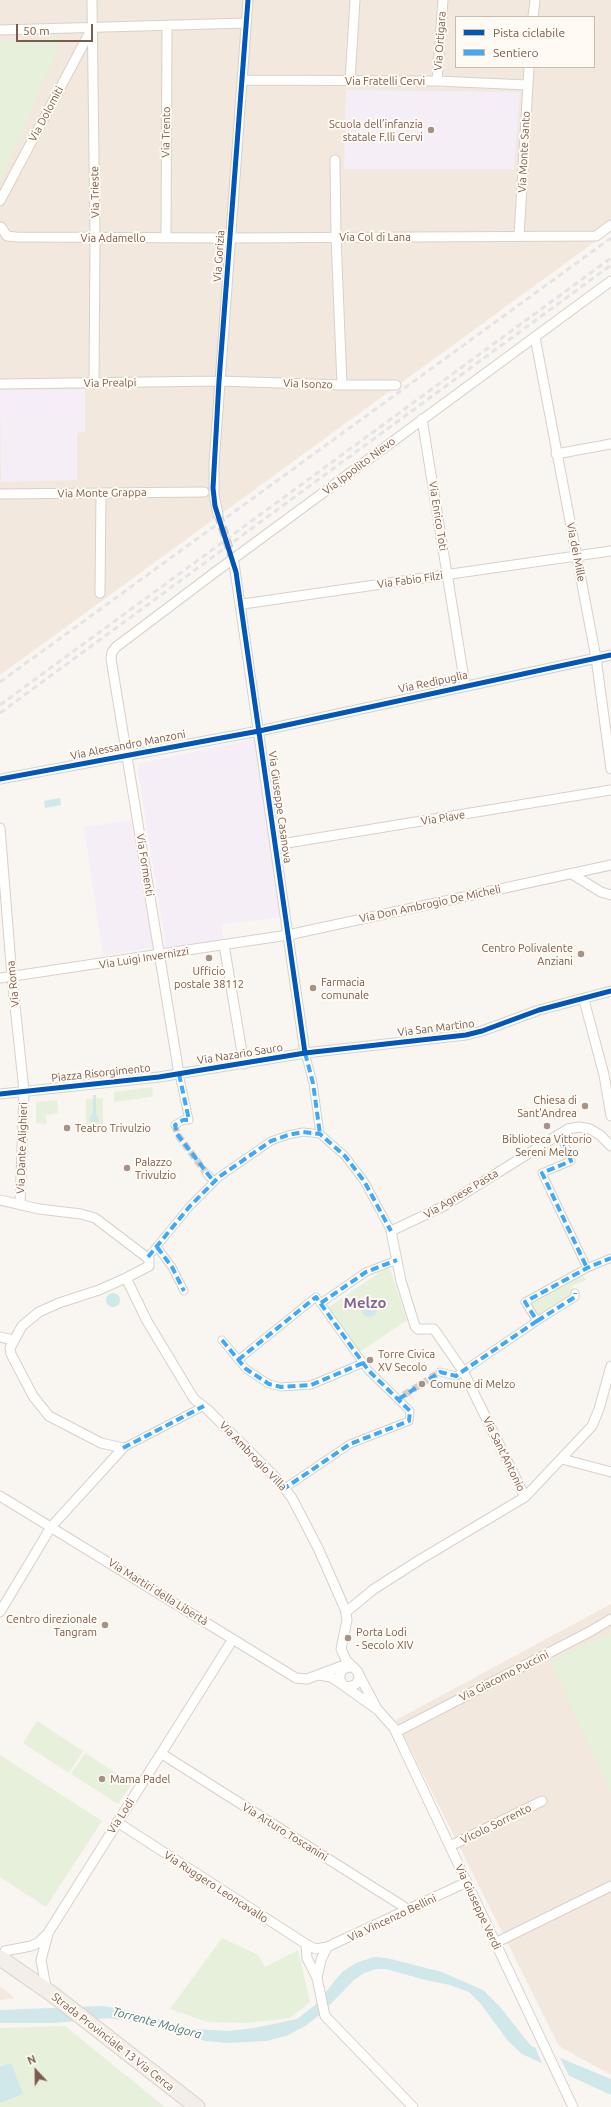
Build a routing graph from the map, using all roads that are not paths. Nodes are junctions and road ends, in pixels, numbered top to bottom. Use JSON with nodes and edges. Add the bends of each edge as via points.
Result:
{"nodes":[{"id":1,"x":92,"y":0,"type":"edge"},
{"id":2,"x":248,"y":0,"type":"edge"},
{"id":3,"x":355,"y":0,"type":"edge"},
{"id":4,"x":443,"y":0,"type":"edge"},
{"id":5,"x":535,"y":0,"type":"edge"},
{"id":6,"x":533,"y":16,"type":"edge"},
{"id":7,"x":246,"y":23,"type":"junction"},
{"id":8,"x":167,"y":26,"type":"junction"},
{"id":9,"x":93,"y":27,"type":"junction"},
{"id":10,"x":0,"y":30,"type":"edge"},
{"id":11,"x":529,"y":68,"type":"edge"},
{"id":12,"x":242,"y":80,"type":"junction"},
{"id":13,"x":350,"y":81,"type":"junction"},
{"id":14,"x":437,"y":81,"type":"junction"},
{"id":15,"x":528,"y":85,"type":"junction"},
{"id":16,"x":335,"y":160,"type":"dead end"},
{"id":17,"x":0,"y":202,"type":"edge"},
{"id":18,"x":611,"y":225,"type":"edge"},
{"id":19,"x":0,"y":227,"type":"edge"},
{"id":20,"x":519,"y":236,"type":"junction"},
{"id":21,"x":336,"y":237,"type":"junction"},
{"id":22,"x":95,"y":238,"type":"junction"},
{"id":23,"x":166,"y":238,"type":"junction"},
{"id":24,"x":231,"y":238,"type":"junction"},
{"id":25,"x":611,"y":281,"type":"edge"},
{"id":26,"x":535,"y":337,"type":"junction"},
{"id":27,"x":219,"y":381,"type":"junction"},
{"id":28,"x":0,"y":384,"type":"edge"},
{"id":29,"x":94,"y":384,"type":"junction"},
{"id":30,"x":396,"y":385,"type":"dead end"},
{"id":31,"x":342,"y":386,"type":"junction"},
{"id":32,"x":422,"y":419,"type":"junction"},
{"id":33,"x":611,"y":444,"type":"edge"},
{"id":34,"x":556,"y":454,"type":"junction"},
{"id":35,"x":204,"y":492,"type":"dead end"},
{"id":36,"x":102,"y":493,"type":"junction"},
{"id":37,"x":0,"y":494,"type":"edge"},
{"id":38,"x":218,"y":514,"type":"tunnel mouth"},
{"id":39,"x":611,"y":551,"type":"edge"},
{"id":40,"x":576,"y":556,"type":"junction"},
{"id":41,"x":234,"y":563,"type":"tunnel mouth"},
{"id":42,"x":447,"y":574,"type":"junction"},
{"id":43,"x":100,"y":593,"type":"dead end"},
{"id":44,"x":243,"y":604,"type":"dead end"},
{"id":45,"x":111,"y":655,"type":"joint"},
{"id":46,"x":611,"y":655,"type":"edge"},
{"id":47,"x":596,"y":658,"type":"junction"},
{"id":48,"x":465,"y":685,"type":"junction"},
{"id":49,"x":607,"y":712,"type":"edge"},
{"id":50,"x":259,"y":731,"type":"junction"},
{"id":51,"x":128,"y":755,"type":"junction"},
{"id":52,"x":611,"y":769,"type":"edge"},
{"id":53,"x":0,"y":779,"type":"edge"},
{"id":54,"x":611,"y":790,"type":"edge"},
{"id":55,"x":0,"y":828,"type":"edge"},
{"id":56,"x":275,"y":845,"type":"junction"},
{"id":57,"x":611,"y":866,"type":"edge"},
{"id":58,"x":572,"y":874,"type":"junction"},
{"id":59,"x":611,"y":895,"type":"edge"},
{"id":60,"x":288,"y":935,"type":"junction"},
{"id":61,"x":224,"y":945,"type":"junction"},
{"id":62,"x":160,"y":956,"type":"junction"},
{"id":63,"x":12,"y":977,"type":"junction"},
{"id":64,"x":0,"y":978,"type":"edge"},
{"id":65,"x":611,"y":991,"type":"edge"},
{"id":66,"x":584,"y":1000,"type":"junction"},
{"id":67,"x":305,"y":1053,"type":"junction"},
{"id":68,"x":244,"y":1064,"type":"junction"},
{"id":69,"x":179,"y":1074,"type":"junction"},
{"id":70,"x":24,"y":1091,"type":"junction"},
{"id":71,"x":0,"y":1094,"type":"edge"},
{"id":72,"x":611,"y":1116,"type":"edge"},
{"id":73,"x":175,"y":1125,"type":"dead end"},
{"id":74,"x":560,"y":1133,"type":"junction"},
{"id":75,"x":320,"y":1134,"type":"junction"},
{"id":76,"x":611,"y":1146,"type":"edge"},
{"id":77,"x":207,"y":1174,"type":"tunnel mouth"},
{"id":78,"x":214,"y":1182,"type":"junction"},
{"id":79,"x":0,"y":1200,"type":"edge"},
{"id":80,"x":20,"y":1205,"type":"junction"},
{"id":81,"x":391,"y":1231,"type":"junction"},
{"id":82,"x":157,"y":1247,"type":"junction"},
{"id":83,"x":611,"y":1258,"type":"edge"},
{"id":84,"x":149,"y":1260,"type":"junction"},
{"id":85,"x":396,"y":1260,"type":"junction"},
{"id":86,"x":587,"y":1268,"type":"junction"},
{"id":87,"x":126,"y":1278,"type":"junction"},
{"id":88,"x":184,"y":1291,"type":"dead end"},
{"id":89,"x":575,"y":1293,"type":"dead end"},
{"id":90,"x":321,"y":1303,"type":"junction"},
{"id":91,"x":537,"y":1321,"type":"junction"},
{"id":92,"x":0,"y":1337,"type":"edge"},
{"id":93,"x":13,"y":1340,"type":"junction"},
{"id":94,"x":222,"y":1340,"type":"dead end"},
{"id":95,"x":238,"y":1360,"type":"junction"},
{"id":96,"x":363,"y":1363,"type":"junction"},
{"id":97,"x":611,"y":1366,"type":"edge"},
{"id":98,"x":463,"y":1371,"type":"junction"},
{"id":99,"x":440,"y":1372,"type":"tunnel mouth"},
{"id":100,"x":204,"y":1406,"type":"junction"},
{"id":101,"x":123,"y":1448,"type":"junction"},
{"id":102,"x":562,"y":1459,"type":"junction"},
{"id":103,"x":611,"y":1472,"type":"edge"},
{"id":104,"x":285,"y":1488,"type":"junction"},
{"id":105,"x":0,"y":1496,"type":"edge"},
{"id":106,"x":525,"y":1498,"type":"junction"},
{"id":107,"x":51,"y":1526,"type":"junction"},
{"id":108,"x":0,"y":1612,"type":"edge"},
{"id":109,"x":346,"y":1612,"type":"junction"},
{"id":110,"x":611,"y":1619,"type":"edge"},
{"id":111,"x":233,"y":1639,"type":"junction"},
{"id":112,"x":357,"y":1671,"type":"junction"},
{"id":113,"x":318,"y":1675,"type":"junction"},
{"id":114,"x":344,"y":1685,"type":"junction"},
{"id":115,"x":378,"y":1710,"type":"junction"},
{"id":116,"x":396,"y":1732,"type":"junction"},
{"id":117,"x":162,"y":1754,"type":"junction"},
{"id":118,"x":542,"y":1801,"type":"dead end"},
{"id":119,"x":117,"y":1822,"type":"junction"},
{"id":120,"x":450,"y":1846,"type":"junction"},
{"id":121,"x":467,"y":1882,"type":"junction"},
{"id":122,"x":611,"y":1887,"type":"edge"},
{"id":123,"x":409,"y":1910,"type":"junction"},
{"id":124,"x":48,"y":1933,"type":"junction"},
{"id":125,"x":495,"y":1942,"type":"junction"},
{"id":126,"x":306,"y":1944,"type":"junction"},
{"id":127,"x":327,"y":1947,"type":"junction"},
{"id":128,"x":316,"y":1949,"type":"joint"},
{"id":129,"x":2,"y":1952,"type":"edge"},
{"id":130,"x":318,"y":1981,"type":"junction"},
{"id":131,"x":49,"y":1991,"type":"junction"},
{"id":132,"x":197,"y":2107,"type":"edge"},
{"id":133,"x":414,"y":2107,"type":"edge"},
{"id":134,"x":573,"y":2107,"type":"edge"}],
"edges":[{"from":1,"to":9,"type":"street","name":"Via Trieste"},
{"from":2,"to":7,"type":"street","name":"Via Gorizia"},
{"from":3,"to":13,"type":"street"},
{"from":4,"to":14,"type":"street","name":"Via Ortigara"},
{"from":5,"to":6,"type":"street"},
{"from":7,"to":8,"type":"street"},
{"from":7,"to":12,"type":"street","name":"Via Gorizia"},
{"from":8,"to":9,"type":"street"},
{"from":8,"to":23,"type":"street","name":"Via Trento"},
{"from":9,"to":10,"type":"street"},
{"from":9,"to":17,"type":"street","name":"Via Dolomiti"},
{"from":9,"to":22,"type":"street","name":"Via Trieste"},
{"from":11,"to":15,"type":"street","name":"Via Monte Santo"},
{"from":12,"to":13,"type":"street","name":"Via Fratelli Cervi"},
{"from":12,"to":24,"type":"street","name":"Via Gorizia"},
{"from":13,"to":14,"type":"street","name":"Via Fratelli Cervi"},
{"from":14,"to":15,"type":"street","name":"Via Fratelli Cervi"},
{"from":15,"to":20,"type":"street","name":"Via Monte Santo"},
{"from":16,"to":21,"type":"street"},
{"from":18,"to":20,"type":"street","name":"Via Col di Lana","via":[[596,236]]},
{"from":19,"to":22,"type":"street","name":"Via Adamello","via":[[7,236],[16,238]]},
{"from":20,"to":21,"type":"street","name":"Via Col di Lana"},
{"from":21,"to":24,"type":"street","name":"Via Col di Lana"},
{"from":21,"to":31,"type":"street"},
{"from":22,"to":23,"type":"street","name":"Via Adamello"},
{"from":22,"to":29,"type":"street","name":"Via Trieste"},
{"from":23,"to":24,"type":"street","name":"Via Adamello"},
{"from":24,"to":27,"type":"street","name":"Via Gorizia"},
{"from":25,"to":26,"type":"street","name":"Via Ippolito Nievo"},
{"from":26,"to":32,"type":"street","name":"Via Ippolito Nievo"},
{"from":26,"to":34,"type":"street","name":"Via dei Mille"},
{"from":27,"to":29,"type":"street","name":"Via Prealpi"},
{"from":27,"to":31,"type":"street","name":"Via Isonzo"},
{"from":27,"to":38,"type":"street","name":"Via Gorizia","via":[[213,480]]},
{"from":28,"to":29,"type":"street","name":"Via Prealpi"},
{"from":30,"to":31,"type":"street","name":"Via Isonzo"},
{"from":32,"to":42,"type":"street","name":"Via Enrico Toti"},
{"from":32,"to":45,"type":"street","name":"Via Ippolito Nievo","via":[[116,647]]},
{"from":33,"to":34,"type":"street"},
{"from":34,"to":40,"type":"street","name":"Via dei Mille"},
{"from":35,"to":36,"type":"street","name":"Via Monte Grappa"},
{"from":36,"to":37,"type":"street","name":"Via Monte Grappa"},
{"from":36,"to":43,"type":"street"},
{"from":39,"to":40,"type":"street","name":"Via Fabio Filzi"},
{"from":40,"to":42,"type":"street","name":"Via Fabio Filzi"},
{"from":40,"to":47,"type":"street","name":"Via dei Mille"},
{"from":41,"to":50,"type":"street","name":"Via Giuseppe Casanova"},
{"from":42,"to":44,"type":"street","name":"Via Fabio Filzi"},
{"from":42,"to":48,"type":"street","name":"Via Enrico Toti"},
{"from":45,"to":51,"type":"street","name":"Via Formenti"},
{"from":46,"to":47,"type":"street","name":"Via Redipuglia"},
{"from":47,"to":48,"type":"street","name":"Via Redipuglia"},
{"from":47,"to":49,"type":"street","name":"Via dei Mille"},
{"from":48,"to":50,"type":"street","name":"Via Redipuglia"},
{"from":49,"to":52,"type":"street","name":"Via dei Mille"},
{"from":50,"to":51,"type":"street","name":"Via Alessandro Manzoni"},
{"from":50,"to":56,"type":"street","name":"Via Giuseppe Casanova"},
{"from":51,"to":53,"type":"street","name":"Via Alessandro Manzoni"},
{"from":51,"to":62,"type":"street","name":"Via Formenti"},
{"from":54,"to":56,"type":"street","name":"Via Piave"},
{"from":55,"to":63,"type":"street","name":"Via Roma"},
{"from":56,"to":60,"type":"street","name":"Via Giuseppe Casanova"},
{"from":57,"to":58,"type":"street","name":"Via Don Ambrogio De Micheli"},
{"from":58,"to":59,"type":"street","via":[[601,892]]},
{"from":58,"to":60,"type":"street","name":"Via Don Ambrogio De Micheli"},
{"from":60,"to":61,"type":"street","name":"Via Luigi Invernizzi"},
{"from":60,"to":67,"type":"street","name":"Via Giuseppe Casanova"},
{"from":61,"to":62,"type":"street","name":"Via Luigi Invernizzi"},
{"from":61,"to":68,"type":"street"},
{"from":62,"to":63,"type":"street","name":"Via Luigi Invernizzi"},
{"from":62,"to":69,"type":"street","name":"Via Formenti"},
{"from":63,"to":64,"type":"street","name":"Via Luigi Invernizzi"},
{"from":63,"to":70,"type":"street","name":"Via Roma"},
{"from":65,"to":66,"type":"street","name":"Via San Martino"},
{"from":66,"to":67,"type":"street","name":"Via San Martino","via":[[539,1010],[473,1034]]},
{"from":66,"to":72,"type":"street","via":[[604,1075]]},
{"from":67,"to":68,"type":"street","name":"Via Nazario Sauro"},
{"from":67,"to":75,"type":"street"},
{"from":68,"to":69,"type":"street","name":"Via Nazario Sauro"},
{"from":69,"to":70,"type":"street","name":"Piazza Risorgimento"},
{"from":69,"to":73,"type":"street","via":[[189,1120],[183,1120]]},
{"from":70,"to":71,"type":"street","name":"Piazza Risorgimento"},
{"from":70,"to":80,"type":"street","name":"Via Dante Alighieri"},
{"from":74,"to":76,"type":"street","name":"Via Agnese Pasta","via":[[571,1128],[583,1127],[600,1134]]},
{"from":74,"to":81,"type":"street","name":"Via Agnese Pasta","via":[[449,1203]]},
{"from":74,"to":86,"type":"street","via":[[571,1161],[542,1173]]},
{"from":75,"to":78,"type":"street","via":[[300,1133],[276,1139]]},
{"from":75,"to":81,"type":"street","via":[[356,1169]]},
{"from":77,"to":78,"type":"street"},
{"from":78,"to":82,"type":"street","via":[[190,1206]]},
{"from":79,"to":80,"type":"street"},
{"from":80,"to":84,"type":"street","via":[[86,1214],[95,1218]]},
{"from":81,"to":85,"type":"street"},
{"from":82,"to":84,"type":"street"},
{"from":82,"to":88,"type":"street","via":[[172,1267]]},
{"from":83,"to":86,"type":"street"},
{"from":84,"to":87,"type":"street"},
{"from":85,"to":90,"type":"street","via":[[366,1272]]},
{"from":85,"to":98,"type":"street","name":"Via Sant'Antonio","via":[[414,1324],[418,1329],[434,1329]]},
{"from":86,"to":91,"type":"street","via":[[525,1302]]},
{"from":87,"to":93,"type":"street","via":[[39,1312],[22,1326]]},
{"from":87,"to":100,"type":"street","name":"Via Ambrogio Villa","via":[[144,1317],[192,1396]]},
{"from":89,"to":91,"type":"street","via":[[575,1297]]},
{"from":90,"to":95,"type":"street","via":[[316,1297]]},
{"from":90,"to":96,"type":"street"},
{"from":91,"to":98,"type":"street"},
{"from":92,"to":93,"type":"street"},
{"from":93,"to":101,"type":"street","via":[[11,1354],[44,1411],[56,1421],[92,1439],[105,1445]]},
{"from":94,"to":95,"type":"street"},
{"from":95,"to":96,"type":"street","via":[[246,1369],[269,1384],[287,1388],[316,1383]]},
{"from":96,"to":104,"type":"street","via":[[402,1397],[410,1411],[409,1421],[350,1444]]},
{"from":97,"to":102,"type":"street","via":[[594,1422]]},
{"from":98,"to":99,"type":"street","via":[[456,1376]]},
{"from":98,"to":106,"type":"street","name":"Via Sant'Antonio"},
{"from":100,"to":101,"type":"street"},
{"from":100,"to":104,"type":"street","name":"Via Ambrogio Villa"},
{"from":101,"to":107,"type":"street"},
{"from":102,"to":103,"type":"street"},
{"from":102,"to":106,"type":"street"},
{"from":104,"to":109,"type":"street","name":"Via Ambrogio Villa","via":[[318,1548]]},
{"from":105,"to":107,"type":"street","name":"Via Martiri della Libertà"},
{"from":106,"to":109,"type":"street","name":"Via Sant'Antonio","via":[[412,1564],[374,1589]]},
{"from":107,"to":108,"type":"street"},
{"from":107,"to":111,"type":"street","name":"Via Martiri della Libertà"},
{"from":109,"to":112,"type":"street","via":[[341,1649],[346,1660]]},
{"from":110,"to":116,"type":"street","name":"Via Giacomo Puccini"},
{"from":111,"to":113,"type":"street","name":"Via Martiri della Libertà","via":[[296,1678],[304,1680]]},
{"from":111,"to":117,"type":"street","name":"Via Lodi"},
{"from":112,"to":113,"type":"street","name":"Via Martiri della Libertà","via":[[349,1666],[342,1666]]},
{"from":112,"to":114,"type":"street","via":[[359,1679],[356,1684],[350,1687]]},
{"from":112,"to":114,"type":"street","via":[[348,1667],[341,1671],[340,1679]]},
{"from":112,"to":115,"type":"street"},
{"from":113,"to":114,"type":"street","via":[[331,1677]]},
{"from":114,"to":115,"type":"street"},
{"from":115,"to":116,"type":"street","name":"Via Giuseppe Verdi"},
{"from":116,"to":120,"type":"street","name":"Via Giuseppe Verdi"},
{"from":117,"to":119,"type":"street","name":"Via Lodi"},
{"from":117,"to":123,"type":"street","name":"Via Arturo Toscanini"},
{"from":118,"to":120,"type":"street","name":"Vicolo Sorrento"},
{"from":119,"to":124,"type":"street","name":"Via Lodi"},
{"from":119,"to":126,"type":"street","name":"Via Ruggero Leoncavallo"},
{"from":120,"to":121,"type":"street","name":"Via Giuseppe Verdi"},
{"from":121,"to":123,"type":"street","name":"Via Vincenzo Bellini"},
{"from":121,"to":125,"type":"street","name":"Via Giuseppe Verdi"},
{"from":122,"to":125,"type":"street"},
{"from":123,"to":127,"type":"street","name":"Via Vincenzo Bellini"},
{"from":124,"to":129,"type":"street","name":"Via Lodi","via":[[31,1946]]},
{"from":124,"to":131,"type":"street","name":"Via Lodi","via":[[41,1960]]},
{"from":125,"to":134,"type":"street","name":"Via Giuseppe Verdi"},
{"from":126,"to":128,"type":"street","name":"Via Ruggero Leoncavallo"},
{"from":126,"to":130,"type":"street","via":[[307,1958]]},
{"from":127,"to":128,"type":"street","name":"Via Vincenzo Bellini"},
{"from":127,"to":130,"type":"street","via":[[321,1960]]},
{"from":129,"to":131,"type":"main road","name":"Strada Provinciale 13 Via Cerca"},
{"from":130,"to":133,"type":"street","via":[[328,2021]]},
{"from":131,"to":132,"type":"main road","name":"Strada Provinciale 13 Via Cerca"}]}
